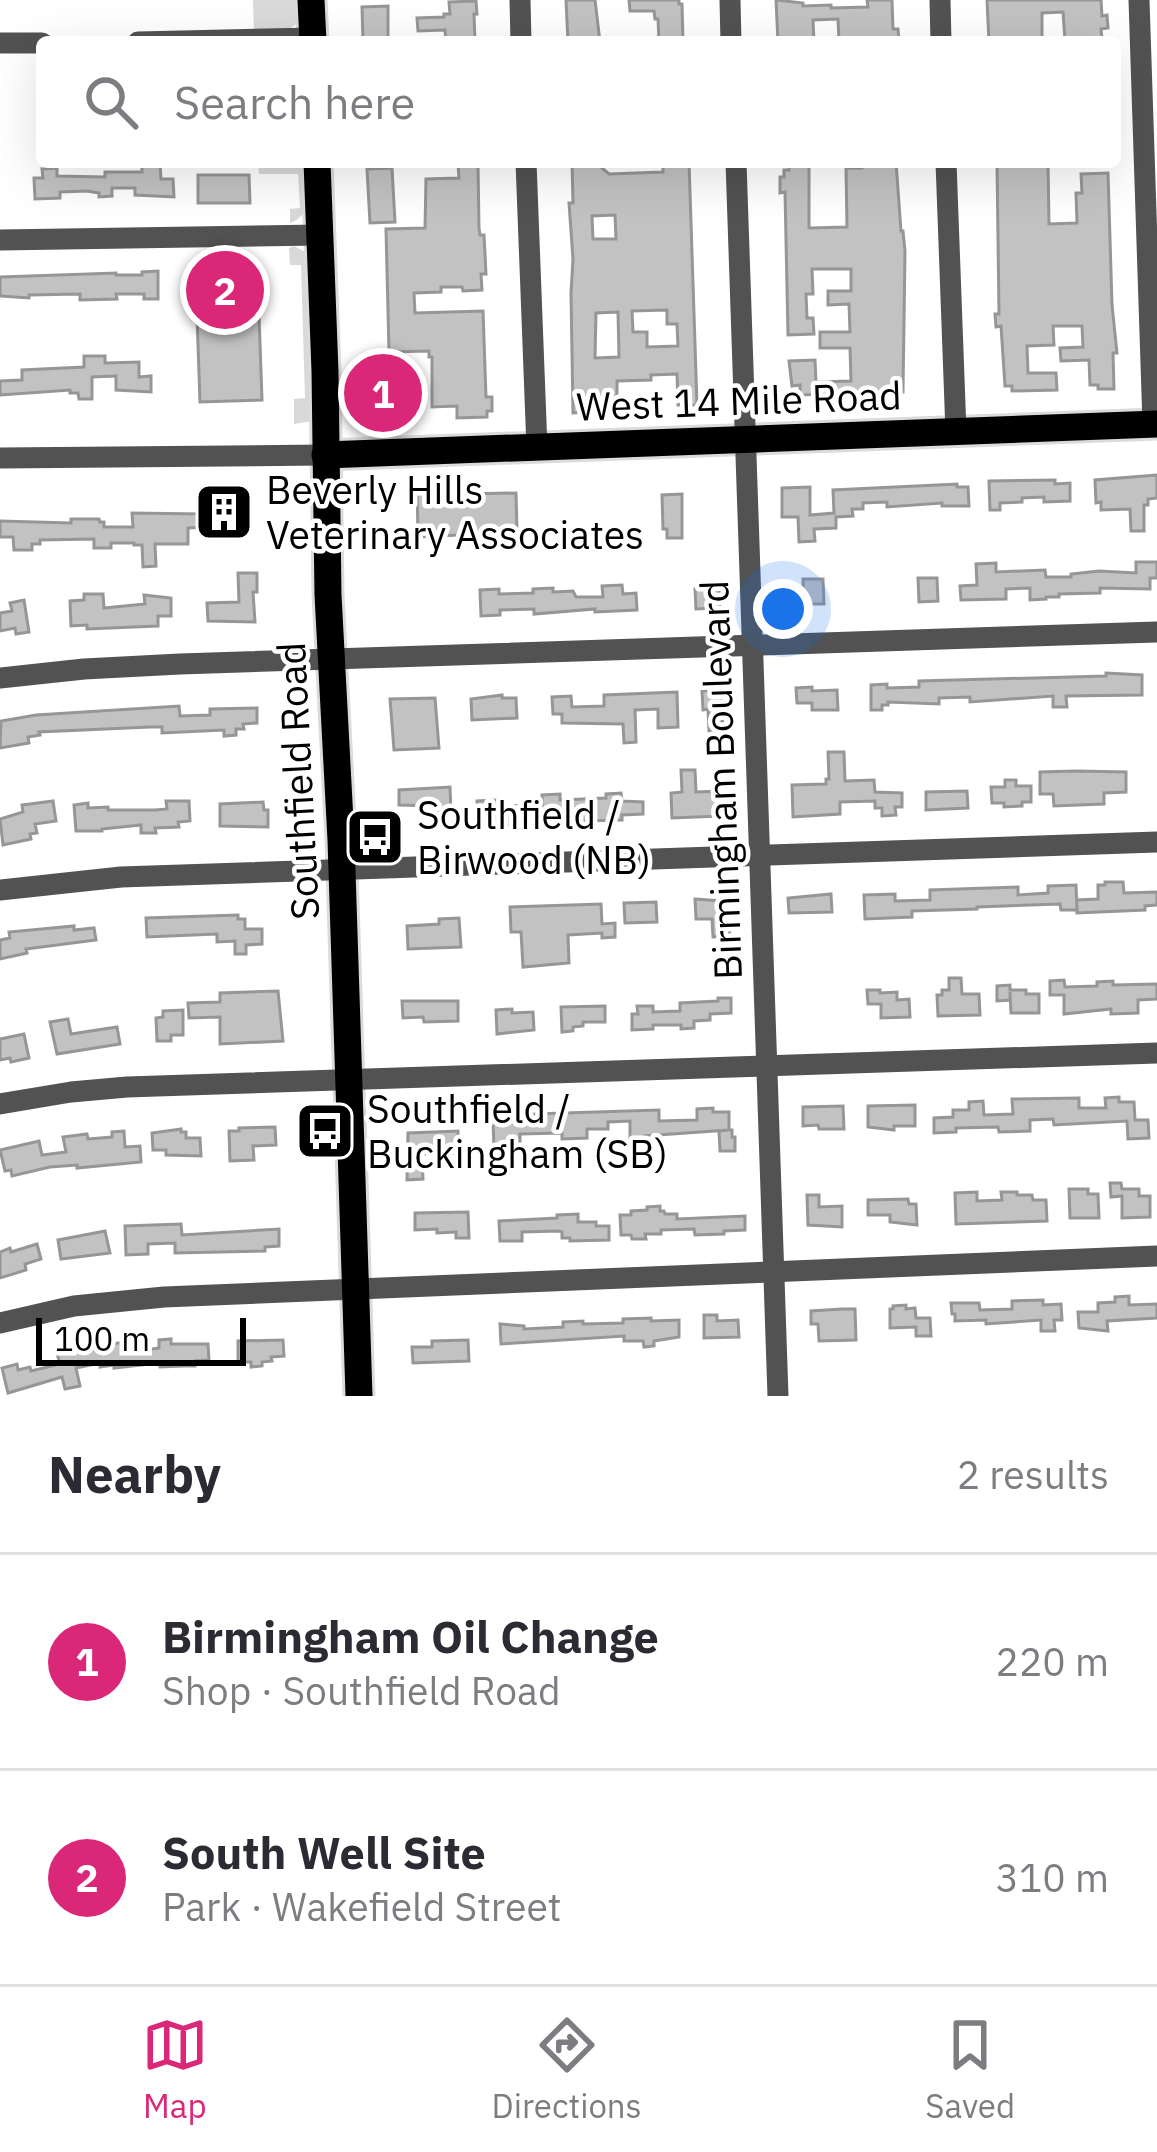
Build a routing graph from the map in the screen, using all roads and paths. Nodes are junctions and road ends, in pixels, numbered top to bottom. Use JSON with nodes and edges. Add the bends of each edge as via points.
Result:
{"nodes":[{"id":1,"x":311,"y":0,"type":"edge"},
{"id":2,"x":520,"y":0,"type":"edge"},
{"id":3,"x":730,"y":0,"type":"edge"},
{"id":4,"x":940,"y":0,"type":"edge"},
{"id":5,"x":1139,"y":0,"type":"edge"},
{"id":6,"x":313,"y":36,"type":"edge"},
{"id":7,"x":521,"y":36,"type":"edge"},
{"id":8,"x":731,"y":36,"type":"edge"},
{"id":9,"x":941,"y":36,"type":"edge"},
{"id":10,"x":0,"y":43,"type":"edge"},
{"id":11,"x":36,"y":43,"type":"edge"},
{"id":12,"x":1150,"y":135,"type":"edge"},
{"id":13,"x":317,"y":168,"type":"edge"},
{"id":14,"x":526,"y":168,"type":"edge"},
{"id":15,"x":736,"y":168,"type":"edge"},
{"id":16,"x":946,"y":168,"type":"edge"},
{"id":17,"x":320,"y":235,"type":"junction"},
{"id":18,"x":0,"y":240,"type":"edge"},
{"id":19,"x":1155,"y":424,"type":"edge"},
{"id":20,"x":956,"y":432,"type":"junction"},
{"id":21,"x":746,"y":440,"type":"junction"},
{"id":22,"x":537,"y":448,"type":"junction"},
{"id":23,"x":325,"y":454,"type":"junction"},
{"id":24,"x":0,"y":458,"type":"edge"},
{"id":25,"x":1157,"y":632,"type":"edge"},
{"id":26,"x":752,"y":646,"type":"junction"},
{"id":27,"x":330,"y":660,"type":"junction"},
{"id":28,"x":0,"y":678,"type":"edge"},
{"id":29,"x":1157,"y":842,"type":"edge"},
{"id":30,"x":760,"y":857,"type":"junction"},
{"id":31,"x":341,"y":870,"type":"junction"},
{"id":32,"x":0,"y":890,"type":"edge"},
{"id":33,"x":1157,"y":1053,"type":"edge"},
{"id":34,"x":767,"y":1066,"type":"junction"},
{"id":35,"x":349,"y":1080,"type":"junction"},
{"id":36,"x":0,"y":1105,"type":"edge"},
{"id":37,"x":1157,"y":1256,"type":"edge"},
{"id":38,"x":774,"y":1271,"type":"junction"},
{"id":39,"x":357,"y":1291,"type":"junction"},
{"id":40,"x":0,"y":1324,"type":"edge"},
{"id":41,"x":359,"y":1396,"type":"edge"},
{"id":42,"x":778,"y":1396,"type":"edge"}],
"edges":[{"from":1,"to":6,"type":"main road"},
{"from":2,"to":7,"type":"street"},
{"from":3,"to":8,"type":"street"},
{"from":4,"to":9,"type":"street"},
{"from":5,"to":12,"type":"street"},
{"from":10,"to":11,"type":"street"},
{"from":12,"to":19,"type":"street"},
{"from":13,"to":17,"type":"main road","name":"Southfield Road"},
{"from":14,"to":22,"type":"street"},
{"from":15,"to":21,"type":"street","name":"Birmingham Boulevard"},
{"from":16,"to":20,"type":"street"},
{"from":17,"to":18,"type":"street"},
{"from":17,"to":23,"type":"main road","name":"Southfield Road"},
{"from":19,"to":20,"type":"main road","name":"West 14 Mile Road"},
{"from":20,"to":21,"type":"main road","name":"West 14 Mile Road"},
{"from":21,"to":22,"type":"main road","name":"West 14 Mile Road"},
{"from":21,"to":26,"type":"street","name":"Birmingham Boulevard"},
{"from":22,"to":23,"type":"main road","name":"West 14 Mile Road"},
{"from":23,"to":24,"type":"street"},
{"from":23,"to":27,"type":"main road","name":"Southfield Road"},
{"from":25,"to":26,"type":"street"},
{"from":26,"to":27,"type":"street"},
{"from":26,"to":30,"type":"street","name":"Birmingham Boulevard"},
{"from":27,"to":28,"type":"street"},
{"from":27,"to":31,"type":"main road","name":"Southfield Road"},
{"from":29,"to":30,"type":"street"},
{"from":30,"to":31,"type":"street"},
{"from":30,"to":34,"type":"street","name":"Birmingham Boulevard"},
{"from":31,"to":32,"type":"street"},
{"from":31,"to":35,"type":"main road","name":"Southfield Road"},
{"from":33,"to":34,"type":"street"},
{"from":34,"to":35,"type":"street"},
{"from":34,"to":38,"type":"street","name":"Birmingham Boulevard"},
{"from":35,"to":36,"type":"street","via":[[71,1091]]},
{"from":35,"to":39,"type":"main road","name":"Southfield Road"},
{"from":37,"to":38,"type":"street"},
{"from":38,"to":39,"type":"street"},
{"from":38,"to":42,"type":"street","name":"Birmingham Boulevard"},
{"from":39,"to":40,"type":"street","via":[[107,1301]]},
{"from":39,"to":41,"type":"main road","name":"Southfield Road"}]}
